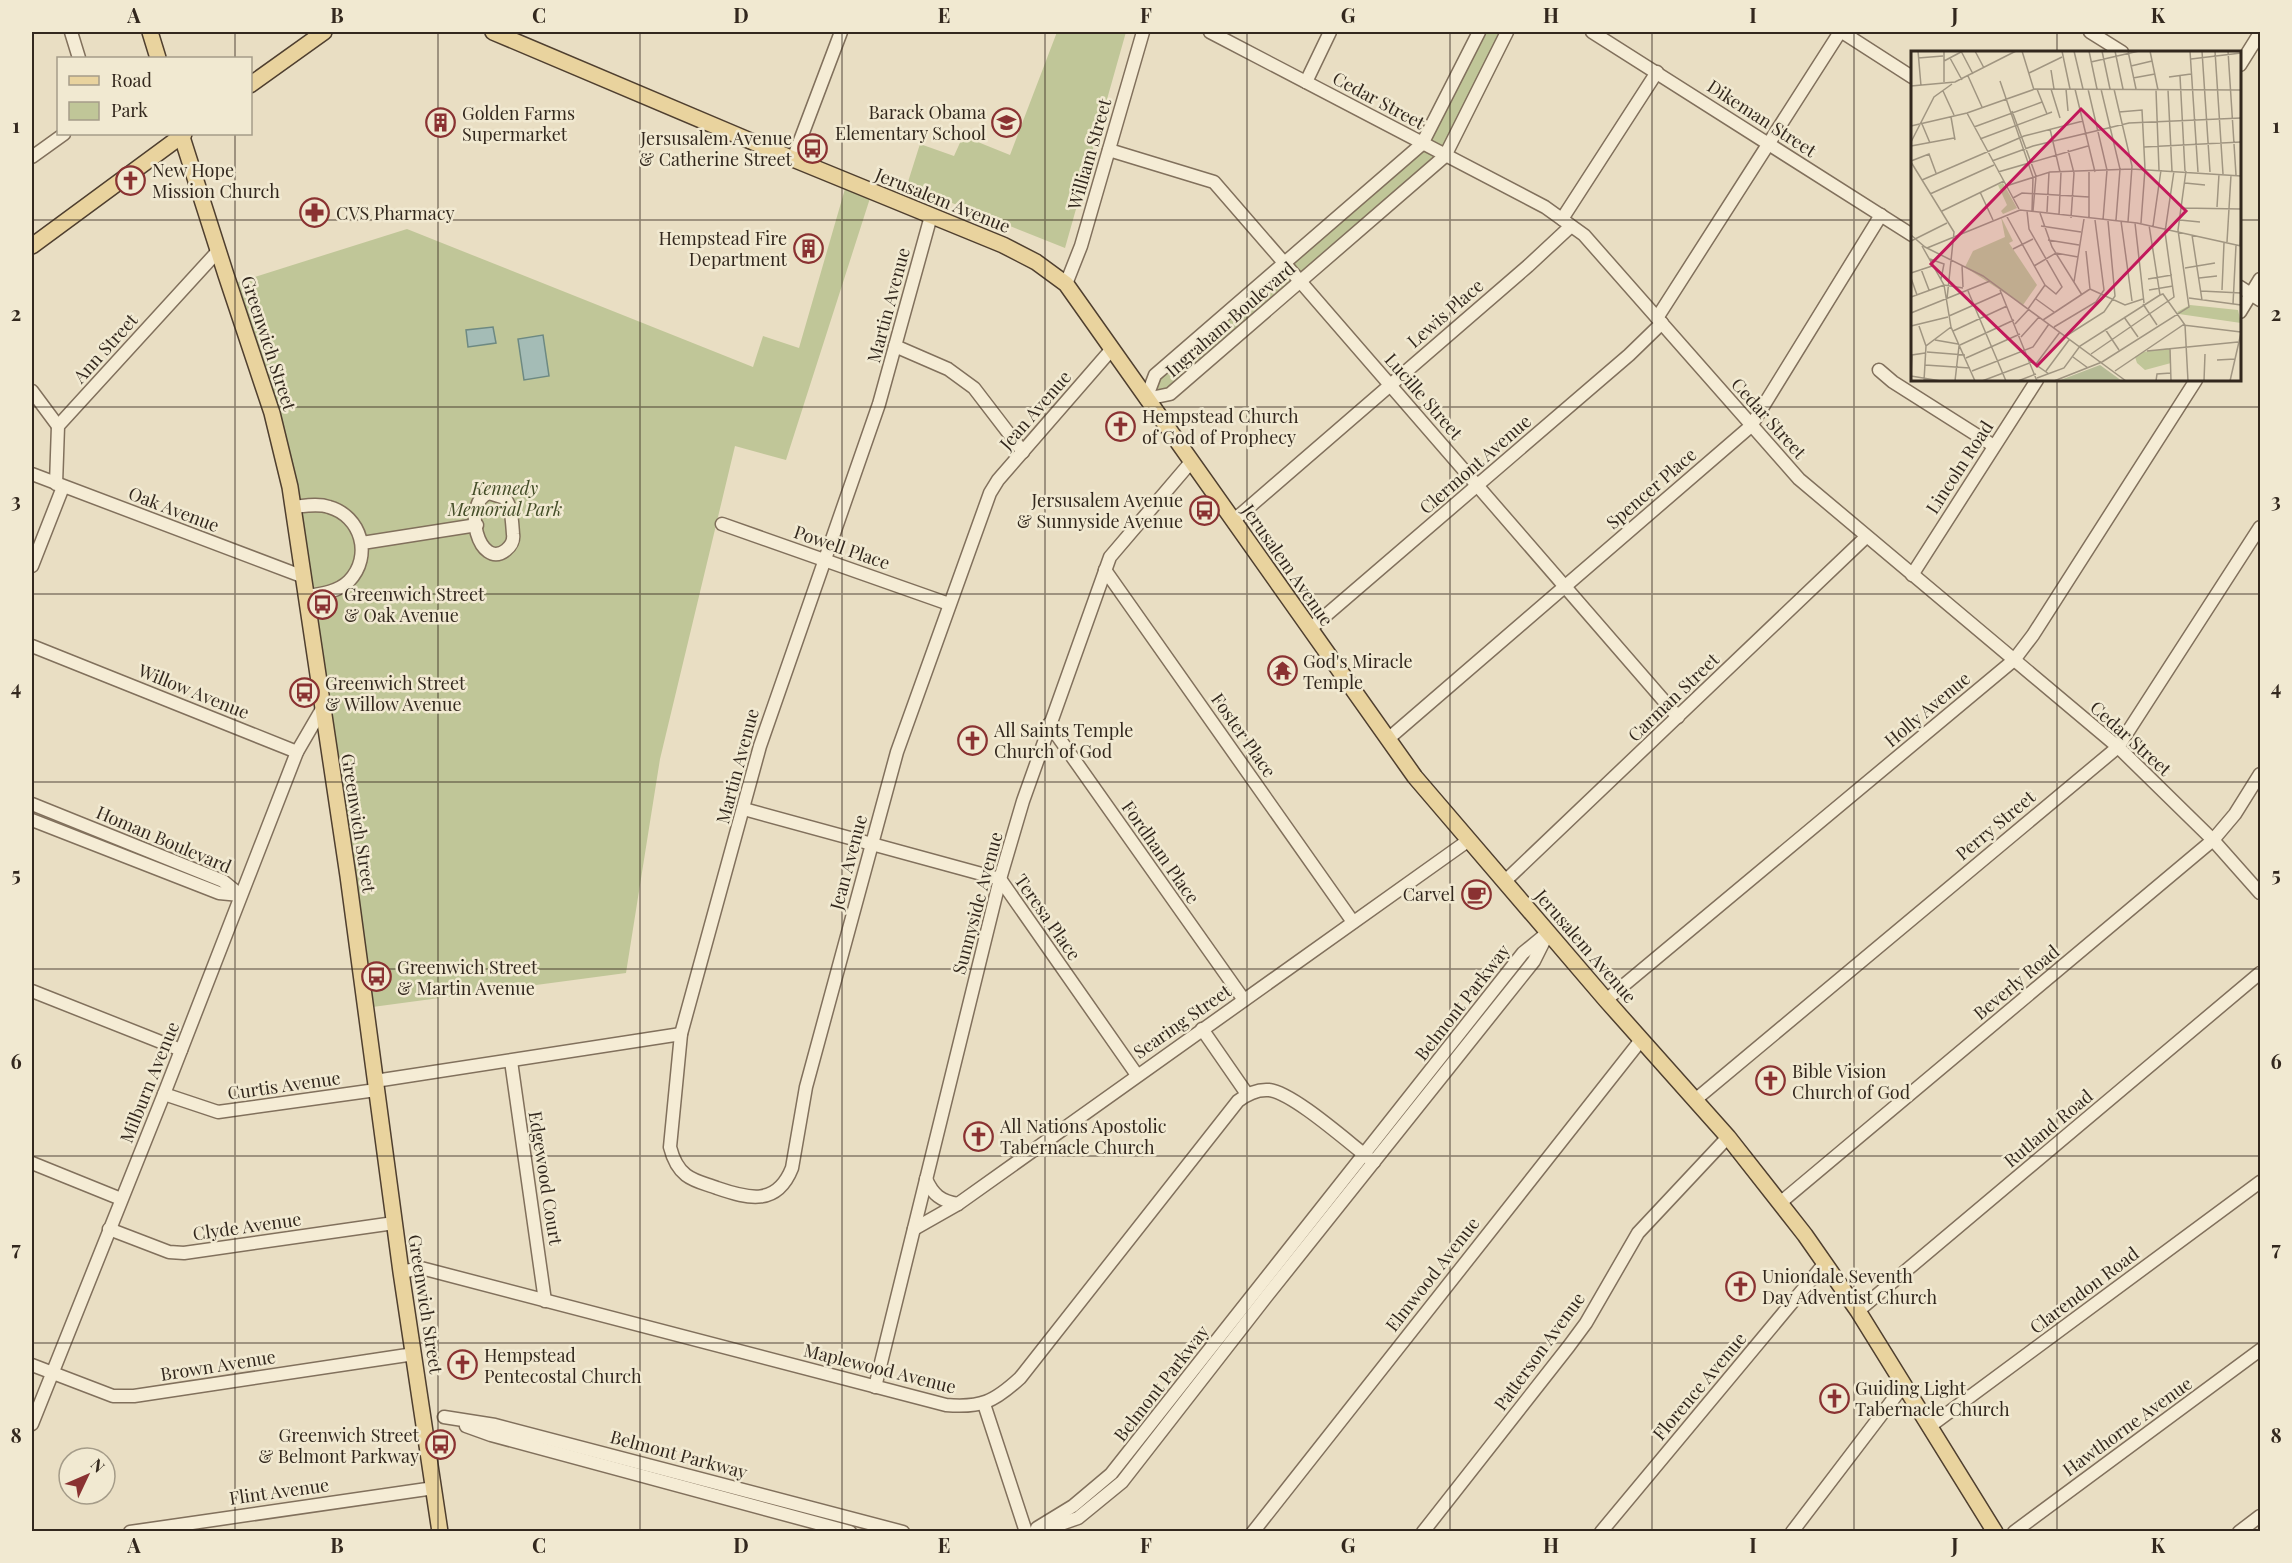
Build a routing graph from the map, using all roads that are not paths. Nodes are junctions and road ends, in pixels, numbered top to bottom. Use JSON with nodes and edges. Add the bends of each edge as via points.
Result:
{"nodes":[{"id":1,"x":70,"y":32,"type":"edge"},
{"id":2,"x":150,"y":32,"type":"edge"},
{"id":3,"x":324,"y":32,"type":"edge"},
{"id":4,"x":493,"y":32,"type":"edge"},
{"id":5,"x":841,"y":32,"type":"edge"},
{"id":6,"x":1143,"y":32,"type":"edge"},
{"id":7,"x":1210,"y":32,"type":"edge"},
{"id":8,"x":1330,"y":32,"type":"edge"},
{"id":9,"x":1479,"y":32,"type":"edge"},
{"id":10,"x":1507,"y":32,"type":"edge"},
{"id":11,"x":1592,"y":32,"type":"edge"},
{"id":12,"x":1841,"y":32,"type":"edge"},
{"id":13,"x":2090,"y":32,"type":"edge"},
{"id":14,"x":2260,"y":33,"type":"edge"},
{"id":15,"x":2120,"y":51,"type":"edge"},
{"id":16,"x":79,"y":57,"type":"edge"},
{"id":17,"x":158,"y":57,"type":"edge"},
{"id":18,"x":2241,"y":63,"type":"edge"},
{"id":19,"x":1657,"y":72,"type":"junction"},
{"id":20,"x":1911,"y":76,"type":"edge"},
{"id":21,"x":1306,"y":81,"type":"junction"},
{"id":22,"x":252,"y":85,"type":"edge"},
{"id":23,"x":63,"y":135,"type":"edge"},
{"id":24,"x":181,"y":135,"type":"edge"},
{"id":25,"x":182,"y":135,"type":"edge"},
{"id":26,"x":1769,"y":143,"type":"junction"},
{"id":27,"x":1422,"y":144,"type":"junction"},
{"id":28,"x":1109,"y":150,"type":"junction"},
{"id":29,"x":1445,"y":156,"type":"junction"},
{"id":30,"x":32,"y":157,"type":"edge"},
{"id":31,"x":793,"y":159,"type":"junction"},
{"id":32,"x":1881,"y":215,"type":"junction"},
{"id":33,"x":931,"y":216,"type":"junction"},
{"id":34,"x":1566,"y":222,"type":"junction"},
{"id":35,"x":1911,"y":235,"type":"edge"},
{"id":36,"x":32,"y":246,"type":"edge"},
{"id":37,"x":218,"y":251,"type":"junction"},
{"id":38,"x":1284,"y":263,"type":"junction"},
{"id":39,"x":2260,"y":279,"type":"edge"},
{"id":40,"x":1301,"y":282,"type":"junction"},
{"id":41,"x":1066,"y":284,"type":"junction"},
{"id":42,"x":2241,"y":287,"type":"edge"},
{"id":43,"x":2256,"y":297,"type":"edge"},
{"id":44,"x":2241,"y":311,"type":"edge"},
{"id":45,"x":1659,"y":320,"type":"junction"},
{"id":46,"x":895,"y":346,"type":"junction"},
{"id":47,"x":1111,"y":350,"type":"junction"},
{"id":48,"x":1879,"y":370,"type":"dead end"},
{"id":49,"x":2036,"y":381,"type":"edge"},
{"id":50,"x":2195,"y":381,"type":"edge"},
{"id":51,"x":1390,"y":384,"type":"junction"},
{"id":52,"x":32,"y":391,"type":"edge"},
{"id":53,"x":1146,"y":399,"type":"junction"},
{"id":54,"x":58,"y":426,"type":"junction"},
{"id":55,"x":1750,"y":426,"type":"junction"},
{"id":56,"x":1994,"y":446,"type":"junction"},
{"id":57,"x":1023,"y":452,"type":"junction"},
{"id":58,"x":1191,"y":462,"type":"junction"},
{"id":59,"x":32,"y":474,"type":"edge"},
{"id":60,"x":59,"y":485,"type":"junction"},
{"id":61,"x":1478,"y":485,"type":"junction"},
{"id":62,"x":293,"y":507,"type":"junction"},
{"id":63,"x":1233,"y":521,"type":"junction"},
{"id":64,"x":477,"y":525,"type":"junction"},
{"id":65,"x":722,"y":525,"type":"dead end"},
{"id":66,"x":2260,"y":527,"type":"edge"},
{"id":67,"x":1866,"y":537,"type":"junction"},
{"id":68,"x":362,"y":543,"type":"junction"},
{"id":69,"x":824,"y":560,"type":"junction"},
{"id":70,"x":32,"y":566,"type":"edge"},
{"id":71,"x":1105,"y":570,"type":"junction"},
{"id":72,"x":1912,"y":575,"type":"junction"},
{"id":73,"x":304,"y":577,"type":"junction"},
{"id":74,"x":1565,"y":586,"type":"junction"},
{"id":75,"x":307,"y":596,"type":"junction"},
{"id":76,"x":949,"y":604,"type":"junction"},
{"id":77,"x":1310,"y":629,"type":"junction"},
{"id":78,"x":32,"y":646,"type":"edge"},
{"id":79,"x":2014,"y":660,"type":"junction"},
{"id":80,"x":322,"y":709,"type":"junction"},
{"id":81,"x":1678,"y":717,"type":"junction"},
{"id":82,"x":1049,"y":724,"type":"junction"},
{"id":83,"x":1388,"y":739,"type":"junction"},
{"id":84,"x":2118,"y":747,"type":"junction"},
{"id":85,"x":297,"y":752,"type":"junction"},
{"id":86,"x":2260,"y":774,"type":"edge"},
{"id":87,"x":32,"y":804,"type":"edge"},
{"id":88,"x":744,"y":809,"type":"junction"},
{"id":89,"x":32,"y":820,"type":"edge"},
{"id":90,"x":1468,"y":840,"type":"junction"},
{"id":91,"x":2213,"y":840,"type":"junction"},
{"id":92,"x":871,"y":845,"type":"junction"},
{"id":93,"x":1000,"y":879,"type":"junction"},
{"id":94,"x":1504,"y":882,"type":"junction"},
{"id":95,"x":2260,"y":893,"type":"edge"},
{"id":96,"x":240,"y":895,"type":"junction"},
{"id":97,"x":1353,"y":922,"type":"junction"},
{"id":98,"x":1548,"y":933,"type":"junction"},
{"id":99,"x":2260,"y":973,"type":"edge"},
{"id":100,"x":32,"y":991,"type":"edge"},
{"id":101,"x":1244,"y":1000,"type":"junction"},
{"id":102,"x":1606,"y":1000,"type":"junction"},
{"id":103,"x":1202,"y":1029,"type":"junction"},
{"id":104,"x":681,"y":1034,"type":"junction"},
{"id":105,"x":1641,"y":1040,"type":"junction"},
{"id":106,"x":181,"y":1050,"type":"junction"},
{"id":107,"x":511,"y":1061,"type":"junction"},
{"id":108,"x":1137,"y":1075,"type":"junction"},
{"id":109,"x":375,"y":1085,"type":"junction"},
{"id":110,"x":164,"y":1094,"type":"junction"},
{"id":111,"x":1247,"y":1094,"type":"junction"},
{"id":112,"x":1695,"y":1100,"type":"junction"},
{"id":113,"x":1728,"y":1137,"type":"junction"},
{"id":114,"x":1369,"y":1158,"type":"junction"},
{"id":115,"x":32,"y":1163,"type":"edge"},
{"id":116,"x":926,"y":1179,"type":"junction"},
{"id":117,"x":2260,"y":1182,"type":"edge"},
{"id":118,"x":121,"y":1199,"type":"junction"},
{"id":119,"x":1780,"y":1203,"type":"junction"},
{"id":120,"x":958,"y":1204,"type":"junction"},
{"id":121,"x":394,"y":1222,"type":"junction"},
{"id":122,"x":109,"y":1229,"type":"junction"},
{"id":123,"x":914,"y":1229,"type":"junction"},
{"id":124,"x":1825,"y":1263,"type":"junction"},
{"id":125,"x":401,"y":1272,"type":"junction"},
{"id":126,"x":545,"y":1301,"type":"junction"},
{"id":127,"x":1858,"y":1311,"type":"junction"},
{"id":128,"x":2260,"y":1350,"type":"edge"},
{"id":129,"x":414,"y":1354,"type":"junction"},
{"id":130,"x":32,"y":1365,"type":"edge"},
{"id":131,"x":53,"y":1372,"type":"junction"},
{"id":132,"x":1904,"y":1385,"type":"junction"},
{"id":133,"x":875,"y":1387,"type":"junction"},
{"id":134,"x":984,"y":1404,"type":"junction"},
{"id":135,"x":422,"y":1412,"type":"junction"},
{"id":136,"x":32,"y":1424,"type":"edge"},
{"id":137,"x":1929,"y":1427,"type":"junction"},
{"id":138,"x":1156,"y":1428,"type":"junction"},
{"id":139,"x":434,"y":1488,"type":"junction"},
{"id":140,"x":740,"y":1496,"type":"junction"},
{"id":141,"x":2260,"y":1516,"type":"edge"},
{"id":142,"x":897,"y":1531,"type":"edge"},
{"id":143,"x":130,"y":1532,"type":"edge"},
{"id":144,"x":440,"y":1532,"type":"edge"},
{"id":145,"x":850,"y":1532,"type":"edge"},
{"id":146,"x":1026,"y":1532,"type":"edge"},
{"id":147,"x":1031,"y":1532,"type":"edge"},
{"id":148,"x":1038,"y":1532,"type":"edge"},
{"id":149,"x":1253,"y":1532,"type":"edge"},
{"id":150,"x":1423,"y":1532,"type":"edge"},
{"id":151,"x":1601,"y":1532,"type":"edge"},
{"id":152,"x":1792,"y":1532,"type":"edge"},
{"id":153,"x":1995,"y":1532,"type":"edge"},
{"id":154,"x":2014,"y":1532,"type":"edge"},
{"id":155,"x":2239,"y":1532,"type":"edge"}],
"edges":[{"from":1,"to":16,"type":"street"},
{"from":2,"to":17,"type":"main road"},
{"from":3,"to":22,"type":"main road"},
{"from":4,"to":31,"type":"main road","name":"Jerusalem Avenue"},
{"from":5,"to":31,"type":"street"},
{"from":6,"to":28,"type":"street","name":"William Street"},
{"from":7,"to":21,"type":"street","name":"Cedar Street"},
{"from":8,"to":21,"type":"street"},
{"from":9,"to":27,"type":"street","name":"Ingraham Boulevard"},
{"from":10,"to":29,"type":"street","name":"Ingraham Boulevard"},
{"from":11,"to":19,"type":"street","name":"Dikeman Street"},
{"from":12,"to":20,"type":"street"},
{"from":12,"to":26,"type":"street","name":"Clermont Avenue"},
{"from":13,"to":15,"type":"street"},
{"from":14,"to":18,"type":"street"},
{"from":19,"to":26,"type":"street","name":"Dikeman Street"},
{"from":19,"to":34,"type":"street","name":"Lewis Place"},
{"from":21,"to":27,"type":"street","name":"Cedar Street"},
{"from":23,"to":30,"type":"street"},
{"from":24,"to":36,"type":"main road"},
{"from":25,"to":37,"type":"main road","name":"Greenwich Street"},
{"from":26,"to":32,"type":"street","name":"Dikeman Street"},
{"from":26,"to":45,"type":"street","name":"Clermont Avenue"},
{"from":27,"to":29,"type":"street","name":"Cedar Street"},
{"from":27,"to":38,"type":"street","name":"Ingraham Boulevard"},
{"from":28,"to":38,"type":"street","name":"Lucille Street","via":[[1214,182]]},
{"from":28,"to":41,"type":"street","name":"William Street"},
{"from":29,"to":34,"type":"street","name":"Cedar Street","via":[[1545,207]]},
{"from":29,"to":40,"type":"street","name":"Ingraham Boulevard"},
{"from":31,"to":33,"type":"main road","name":"Jerusalem Avenue"},
{"from":32,"to":35,"type":"street","name":"Dikeman Street"},
{"from":32,"to":55,"type":"street","name":"Spencer Place"},
{"from":33,"to":41,"type":"main road","name":"Jerusalem Avenue","via":[[1003,244]]},
{"from":33,"to":46,"type":"street","name":"Martin Avenue"},
{"from":34,"to":45,"type":"street","name":"Cedar Street","via":[[1584,235]]},
{"from":34,"to":51,"type":"street","name":"Lewis Place"},
{"from":37,"to":54,"type":"street","name":"Ann Street"},
{"from":37,"to":62,"type":"main road","name":"Greenwich Street","via":[[272,413]]},
{"from":38,"to":40,"type":"street","name":"Lucille Street"},
{"from":38,"to":53,"type":"street","name":"Ingraham Boulevard","via":[[1155,375]]},
{"from":39,"to":43,"type":"street"},
{"from":40,"to":51,"type":"street","name":"Lucille Street"},
{"from":40,"to":53,"type":"street","name":"Ingraham Boulevard","via":[[1170,394]]},
{"from":41,"to":47,"type":"main road","name":"Jerusalem Avenue"},
{"from":42,"to":43,"type":"street"},
{"from":43,"to":44,"type":"street"},
{"from":45,"to":55,"type":"street","name":"Cedar Street"},
{"from":45,"to":61,"type":"street","name":"Clermont Avenue","via":[[1629,355]]},
{"from":46,"to":57,"type":"street","via":[[948,369],[974,387]]},
{"from":46,"to":69,"type":"street","name":"Martin Avenue"},
{"from":47,"to":53,"type":"main road","name":"Jerusalem Avenue"},
{"from":47,"to":57,"type":"street","name":"Jean Avenue"},
{"from":48,"to":56,"type":"street"},
{"from":49,"to":56,"type":"street","name":"Lincoln Road"},
{"from":50,"to":79,"type":"street","name":"Holly Avenue"},
{"from":51,"to":61,"type":"street","name":"Lucille Street"},
{"from":51,"to":63,"type":"street","name":"Lewis Place"},
{"from":52,"to":54,"type":"street"},
{"from":53,"to":58,"type":"main road","name":"Jerusalem Avenue"},
{"from":54,"to":60,"type":"street"},
{"from":55,"to":67,"type":"street","name":"Cedar Street","via":[[1799,479]]},
{"from":55,"to":74,"type":"street","name":"Spencer Place"},
{"from":56,"to":72,"type":"street","name":"Lincoln Road"},
{"from":57,"to":76,"type":"street","name":"Jean Avenue","via":[[990,493]]},
{"from":58,"to":63,"type":"main road","name":"Jerusalem Avenue"},
{"from":58,"to":71,"type":"street","name":"Sunnyside Avenue","via":[[1115,550]]},
{"from":59,"to":60,"type":"street","name":"Oak Avenue"},
{"from":60,"to":70,"type":"street"},
{"from":60,"to":73,"type":"street","name":"Oak Avenue"},
{"from":61,"to":74,"type":"street","name":"Lucille Street"},
{"from":61,"to":77,"type":"street","name":"Clermont Avenue"},
{"from":62,"to":68,"type":"street","via":[[327,506],[340,511],[358,530]]},
{"from":62,"to":73,"type":"main road","name":"Greenwich Street"},
{"from":63,"to":77,"type":"main road","name":"Jerusalem Avenue"},
{"from":64,"to":64,"type":"street","via":[[480,544],[488,552],[498,554],[511,545],[510,508],[500,495],[489,494],[480,499],[475,508]]},
{"from":64,"to":68,"type":"street"},
{"from":65,"to":69,"type":"street","name":"Powell Place"},
{"from":66,"to":84,"type":"street","name":"Perry Street"},
{"from":67,"to":72,"type":"street","name":"Cedar Street"},
{"from":67,"to":81,"type":"street","name":"Carman Street"},
{"from":68,"to":75,"type":"street","via":[[357,571],[348,582],[336,590]]},
{"from":69,"to":76,"type":"street","name":"Powell Place"},
{"from":69,"to":88,"type":"street","name":"Martin Avenue","via":[[771,711]]},
{"from":71,"to":82,"type":"street","name":"Sunnyside Avenue"},
{"from":71,"to":97,"type":"street","name":"Foster Place"},
{"from":72,"to":79,"type":"street","name":"Cedar Street"},
{"from":73,"to":75,"type":"main road","name":"Greenwich Street"},
{"from":74,"to":81,"type":"street","name":"Lucille Street"},
{"from":74,"to":83,"type":"street","name":"Spencer Place"},
{"from":75,"to":80,"type":"main road","name":"Greenwich Street"},
{"from":76,"to":92,"type":"street","name":"Jean Avenue","via":[[897,752]]},
{"from":77,"to":83,"type":"main road","name":"Jerusalem Avenue"},
{"from":78,"to":85,"type":"street","name":"Willow Avenue"},
{"from":79,"to":84,"type":"street","name":"Cedar Street"},
{"from":79,"to":102,"type":"street","name":"Holly Avenue"},
{"from":80,"to":85,"type":"street"},
{"from":80,"to":109,"type":"main road","name":"Greenwich Street"},
{"from":81,"to":94,"type":"street","name":"Carman Street"},
{"from":82,"to":93,"type":"street","name":"Sunnyside Avenue"},
{"from":82,"to":101,"type":"street","name":"Fordham Place"},
{"from":83,"to":90,"type":"main road","name":"Jerusalem Avenue"},
{"from":84,"to":91,"type":"street","name":"Cedar Street"},
{"from":84,"to":112,"type":"street","name":"Perry Street"},
{"from":85,"to":96,"type":"street","name":"Milburn Avenue"},
{"from":86,"to":91,"type":"street","name":"Beverly Road"},
{"from":87,"to":96,"type":"street","name":"Homan Boulevard","via":[[223,881]]},
{"from":88,"to":92,"type":"street","name":"Teresa Place"},
{"from":88,"to":104,"type":"street","name":"Martin Avenue"},
{"from":89,"to":96,"type":"street","name":"Homan Boulevard","via":[[219,893]]},
{"from":90,"to":94,"type":"main road","name":"Jerusalem Avenue"},
{"from":90,"to":97,"type":"street","name":"Searing Street"},
{"from":91,"to":95,"type":"street","name":"Cedar Street"},
{"from":91,"to":119,"type":"street","name":"Beverly Road"},
{"from":92,"to":93,"type":"street","name":"Teresa Place"},
{"from":92,"to":104,"type":"street","name":"Jean Avenue","via":[[806,1087],[792,1168],[776,1191],[763,1197],[744,1197],[695,1180],[675,1163],[670,1132]]},
{"from":93,"to":108,"type":"street","name":"Teresa Place"},
{"from":93,"to":116,"type":"street","name":"Sunnyside Avenue"},
{"from":94,"to":98,"type":"main road","name":"Jerusalem Avenue"},
{"from":96,"to":106,"type":"street","name":"Milburn Avenue"},
{"from":97,"to":101,"type":"street","name":"Searing Street"},
{"from":98,"to":102,"type":"main road","name":"Jerusalem Avenue"},
{"from":98,"to":114,"type":"street","name":"Belmont Parkway","via":[[1523,953],[1460,1044]]},
{"from":99,"to":127,"type":"street","name":"Rutland Road"},
{"from":100,"to":106,"type":"street"},
{"from":101,"to":103,"type":"street","name":"Searing Street"},
{"from":102,"to":105,"type":"main road","name":"Jerusalem Avenue"},
{"from":103,"to":108,"type":"street","name":"Searing Street"},
{"from":103,"to":111,"type":"street"},
{"from":104,"to":107,"type":"street"},
{"from":105,"to":112,"type":"main road","name":"Jerusalem Avenue"},
{"from":105,"to":149,"type":"street","name":"Elmwood Avenue"},
{"from":106,"to":110,"type":"street","name":"Milburn Avenue"},
{"from":107,"to":109,"type":"street"},
{"from":107,"to":126,"type":"street","name":"Edgewood Court"},
{"from":108,"to":120,"type":"street","name":"Searing Street"},
{"from":109,"to":110,"type":"street","name":"Curtis Avenue","via":[[218,1112]]},
{"from":109,"to":121,"type":"main road","name":"Greenwich Street"},
{"from":110,"to":118,"type":"street","name":"Milburn Avenue"},
{"from":111,"to":114,"type":"street","via":[[1269,1090],[1290,1098]]},
{"from":111,"to":134,"type":"street","via":[[1020,1378]]},
{"from":112,"to":113,"type":"main road","name":"Jerusalem Avenue"},
{"from":113,"to":119,"type":"main road","name":"Jerusalem Avenue"},
{"from":113,"to":150,"type":"street","name":"Patterson Avenue","via":[[1638,1233],[1586,1323]]},
{"from":114,"to":138,"type":"street","name":"Belmont Parkway"},
{"from":115,"to":118,"type":"street"},
{"from":116,"to":120,"type":"street","via":[[939,1198]]},
{"from":116,"to":123,"type":"street","name":"Sunnyside Avenue"},
{"from":117,"to":137,"type":"street","name":"Clarendon Road"},
{"from":118,"to":122,"type":"street","name":"Milburn Avenue"},
{"from":119,"to":124,"type":"main road","name":"Jerusalem Avenue"},
{"from":120,"to":123,"type":"street","name":"Searing Street"},
{"from":121,"to":122,"type":"street","name":"Clyde Avenue","via":[[184,1253],[169,1252]]},
{"from":121,"to":125,"type":"main road","name":"Greenwich Street"},
{"from":122,"to":131,"type":"street","name":"Milburn Avenue"},
{"from":123,"to":133,"type":"street","name":"Sunnyside Avenue"},
{"from":124,"to":127,"type":"main road","name":"Jerusalem Avenue"},
{"from":124,"to":151,"type":"street","name":"Florence Avenue"},
{"from":125,"to":126,"type":"street","name":"Maplewood Avenue","via":[[420,1268]]},
{"from":125,"to":129,"type":"main road","name":"Greenwich Street"},
{"from":126,"to":133,"type":"street","name":"Maplewood Avenue"},
{"from":127,"to":132,"type":"main road","name":"Jerusalem Avenue"},
{"from":128,"to":154,"type":"street","name":"Hawthorne Avenue"},
{"from":129,"to":131,"type":"street","name":"Brown Avenue","via":[[134,1396],[113,1396]]},
{"from":129,"to":135,"type":"main road","name":"Greenwich Street"},
{"from":130,"to":131,"type":"street","name":"Brown Avenue"},
{"from":131,"to":136,"type":"street","name":"Milburn Avenue"},
{"from":132,"to":137,"type":"main road","name":"Jerusalem Avenue"},
{"from":132,"to":152,"type":"street"},
{"from":133,"to":134,"type":"street","name":"Maplewood Avenue","via":[[946,1405]]},
{"from":134,"to":146,"type":"street"},
{"from":135,"to":139,"type":"main road","name":"Greenwich Street"},
{"from":135,"to":140,"type":"street","name":"Belmont Parkway","via":[[495,1425]]},
{"from":137,"to":153,"type":"main road","name":"Jerusalem Avenue"},
{"from":138,"to":147,"type":"street","name":"Belmont Parkway","via":[[1099,1485]]},
{"from":138,"to":148,"type":"street","name":"Belmont Parkway","via":[[1122,1482],[1102,1500],[1078,1518]]},
{"from":139,"to":143,"type":"street","name":"Flint Avenue"},
{"from":139,"to":144,"type":"main road","name":"Greenwich Street"},
{"from":140,"to":142,"type":"street","name":"Belmont Parkway"},
{"from":140,"to":145,"type":"street","name":"Belmont Parkway"},
{"from":141,"to":155,"type":"street"}]}
